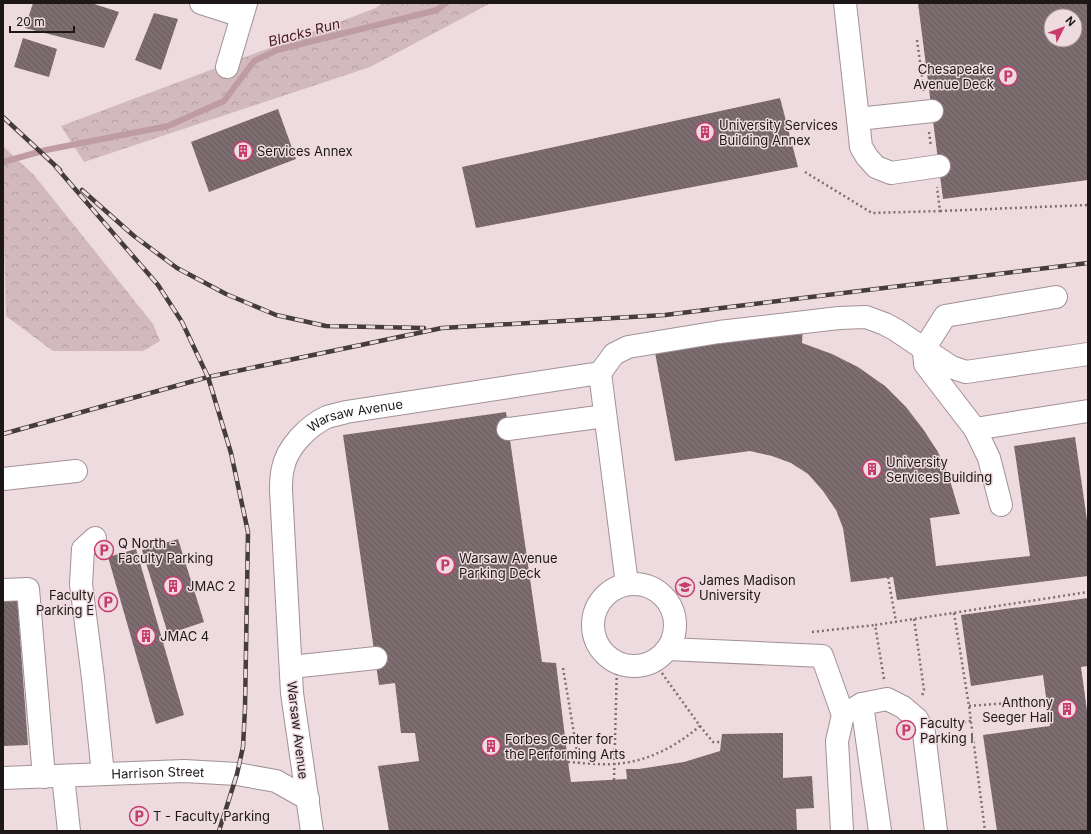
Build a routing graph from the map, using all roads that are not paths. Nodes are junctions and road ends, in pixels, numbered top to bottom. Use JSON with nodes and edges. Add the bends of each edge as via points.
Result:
{"nodes":[{"id":1,"x":201,"y":3,"type":"edge"},
{"id":2,"x":845,"y":3,"type":"edge"},
{"id":3,"x":244,"y":9,"type":"edge"},
{"id":4,"x":227,"y":67,"type":"dead end"},
{"id":5,"x":932,"y":111,"type":"dead end"},
{"id":6,"x":858,"y":119,"type":"junction"},
{"id":7,"x":939,"y":166,"type":"dead end"},
{"id":8,"x":1056,"y":297,"type":"dead end"},
{"id":9,"x":924,"y":349,"type":"junction"},
{"id":10,"x":1088,"y":354,"type":"edge"},
{"id":11,"x":600,"y":373,"type":"junction"},
{"id":12,"x":1088,"y":411,"type":"edge"},
{"id":13,"x":605,"y":416,"type":"junction"},
{"id":14,"x":508,"y":429,"type":"dead end"},
{"id":15,"x":976,"y":429,"type":"junction"},
{"id":16,"x":76,"y":471,"type":"dead end"},
{"id":17,"x":3,"y":478,"type":"edge"},
{"id":18,"x":1001,"y":505,"type":"dead end"},
{"id":19,"x":94,"y":538,"type":"dead end"},
{"id":20,"x":627,"y":584,"type":"junction"},
{"id":21,"x":3,"y":590,"type":"edge"},
{"id":22,"x":661,"y":655,"type":"junction"},
{"id":23,"x":376,"y":658,"type":"dead end"},
{"id":24,"x":291,"y":668,"type":"junction"},
{"id":25,"x":862,"y":704,"type":"junction"},
{"id":26,"x":843,"y":715,"type":"junction"},
{"id":27,"x":103,"y":774,"type":"junction"},
{"id":28,"x":53,"y":776,"type":"junction"},
{"id":29,"x":3,"y":778,"type":"edge"},
{"id":30,"x":308,"y":799,"type":"junction"},
{"id":31,"x":69,"y":831,"type":"edge"},
{"id":32,"x":312,"y":831,"type":"edge"},
{"id":33,"x":842,"y":831,"type":"edge"},
{"id":34,"x":880,"y":831,"type":"edge"},
{"id":35,"x":936,"y":831,"type":"edge"}],
"edges":[{"from":1,"to":3,"type":"street"},
{"from":2,"to":6,"type":"street"},
{"from":3,"to":4,"type":"street"},
{"from":5,"to":6,"type":"street"},
{"from":6,"to":7,"type":"street","via":[[861,147],[876,167],[891,173]]},
{"from":8,"to":9,"type":"street","via":[[945,316]]},
{"from":9,"to":10,"type":"street","via":[[951,367],[966,372]]},
{"from":9,"to":11,"type":"street","via":[[885,324],[866,317],[839,318],[719,332],[628,347],[614,354]]},
{"from":9,"to":15,"type":"street","via":[[925,364]]},
{"from":11,"to":13,"type":"street"},
{"from":11,"to":24,"type":"street","name":"Warsaw Avenue","via":[[346,412],[328,417],[301,437],[283,468],[281,490]]},
{"from":12,"to":15,"type":"street"},
{"from":13,"to":14,"type":"street"},
{"from":13,"to":20,"type":"street"},
{"from":15,"to":18,"type":"street","via":[[989,458]]},
{"from":16,"to":17,"type":"street"},
{"from":19,"to":27,"type":"street","via":[[83,549],[81,584]]},
{"from":20,"to":22,"type":"street","via":[[642,584],[656,590],[672,608],[676,626],[674,636]]},
{"from":20,"to":22,"type":"street","via":[[606,594],[597,607],[592,621],[596,643],[617,663],[634,666]]},
{"from":21,"to":28,"type":"street","via":[[28,589]]},
{"from":22,"to":26,"type":"street","via":[[822,656]]},
{"from":23,"to":24,"type":"street"},
{"from":24,"to":30,"type":"street","name":"Warsaw Avenue","via":[[292,693]]},
{"from":25,"to":26,"type":"street"},
{"from":25,"to":34,"type":"street"},
{"from":25,"to":35,"type":"street","via":[[887,699],[903,707],[919,723],[924,733]]},
{"from":26,"to":33,"type":"street","via":[[837,741]]},
{"from":27,"to":28,"type":"street","name":"Harrison Street"},
{"from":27,"to":30,"type":"street","name":"Harrison Street","via":[[184,771],[238,774],[276,781]]},
{"from":28,"to":29,"type":"street","name":"Harrison Street"},
{"from":28,"to":31,"type":"street"},
{"from":30,"to":32,"type":"street","name":"Warsaw Avenue"}]}
